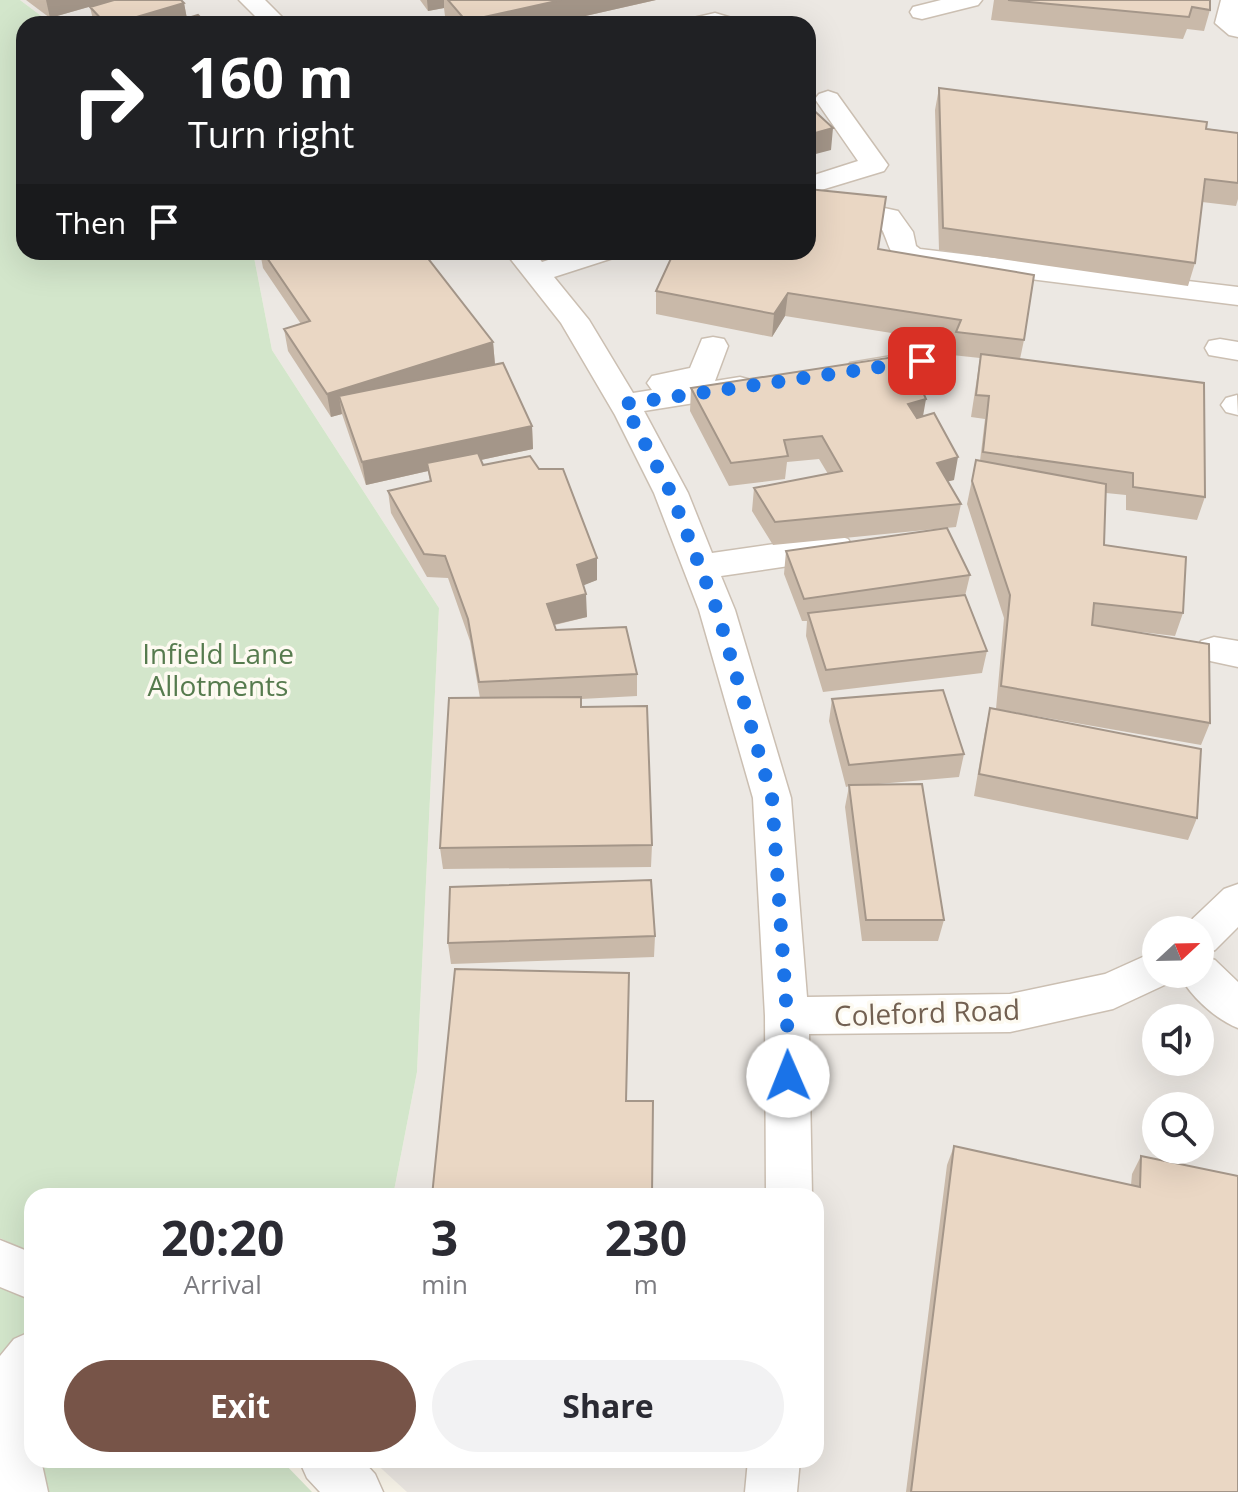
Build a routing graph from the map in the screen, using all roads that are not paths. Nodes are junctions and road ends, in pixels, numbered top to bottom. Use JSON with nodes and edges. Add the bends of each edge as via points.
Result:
{"nodes":[{"id":1,"x":251,"y":0,"type":"edge"},
{"id":2,"x":970,"y":0,"type":"edge"},
{"id":3,"x":1233,"y":0,"type":"edge"},
{"id":4,"x":922,"y":12,"type":"dead end"},
{"id":5,"x":268,"y":16,"type":"edge"},
{"id":6,"x":1238,"y":30,"type":"edge"},
{"id":7,"x":828,"y":99,"type":"dead end"},
{"id":8,"x":816,"y":193,"type":"edge"},
{"id":9,"x":816,"y":195,"type":"edge"},
{"id":10,"x":548,"y":260,"type":"edge"},
{"id":11,"x":527,"y":263,"type":"edge"},
{"id":12,"x":1238,"y":296,"type":"edge"},
{"id":13,"x":713,"y":346,"type":"dead end"},
{"id":14,"x":922,"y":361,"type":"dead end"},
{"id":15,"x":828,"y":375,"type":"edge"},
{"id":16,"x":765,"y":384,"type":"edge"},
{"id":17,"x":621,"y":398,"type":"junction"},
{"id":18,"x":864,"y":543,"type":"edge"},
{"id":19,"x":700,"y":567,"type":"junction"},
{"id":20,"x":1238,"y":901,"type":"edge"},
{"id":21,"x":1214,"y":924,"type":"edge"},
{"id":22,"x":1142,"y":976,"type":"edge"},
{"id":23,"x":1214,"y":986,"type":"edge"},
{"id":24,"x":1238,"y":1009,"type":"edge"},
{"id":25,"x":787,"y":1016,"type":"junction"},
{"id":26,"x":789,"y":1188,"type":"edge"},
{"id":27,"x":0,"y":1263,"type":"edge"},
{"id":28,"x":24,"y":1274,"type":"edge"},
{"id":29,"x":24,"y":1365,"type":"edge"},
{"id":30,"x":0,"y":1393,"type":"edge"},
{"id":31,"x":333,"y":1468,"type":"edge"},
{"id":32,"x":773,"y":1468,"type":"edge"},
{"id":33,"x":22,"y":1492,"type":"edge"},
{"id":34,"x":357,"y":1492,"type":"edge"},
{"id":35,"x":771,"y":1492,"type":"edge"}],
"edges":[{"from":1,"to":5,"type":"street"},
{"from":2,"to":4,"type":"street"},
{"from":3,"to":6,"type":"street","via":[[1227,23]]},
{"from":7,"to":8,"type":"street","via":[[874,165]]},
{"from":9,"to":12,"type":"street","via":[[888,217],[899,232],[902,250],[912,257]]},
{"from":10,"to":11,"type":"street"},
{"from":11,"to":17,"type":"street","via":[[574,320]]},
{"from":13,"to":17,"type":"street","via":[[703,375]]},
{"from":14,"to":15,"type":"street"},
{"from":16,"to":17,"type":"street"},
{"from":17,"to":19,"type":"street","via":[[671,493]]},
{"from":18,"to":19,"type":"street"},
{"from":19,"to":25,"type":"street","via":[[772,798]]},
{"from":20,"to":21,"type":"street"},
{"from":22,"to":25,"type":"street","name":"Coleford Road","via":[[1113,991],[1010,1013]]},
{"from":23,"to":24,"type":"street"},
{"from":25,"to":26,"type":"street"},
{"from":27,"to":28,"type":"street"},
{"from":29,"to":30,"type":"street"},
{"from":30,"to":33,"type":"street"},
{"from":31,"to":34,"type":"street"},
{"from":32,"to":35,"type":"street"}]}
